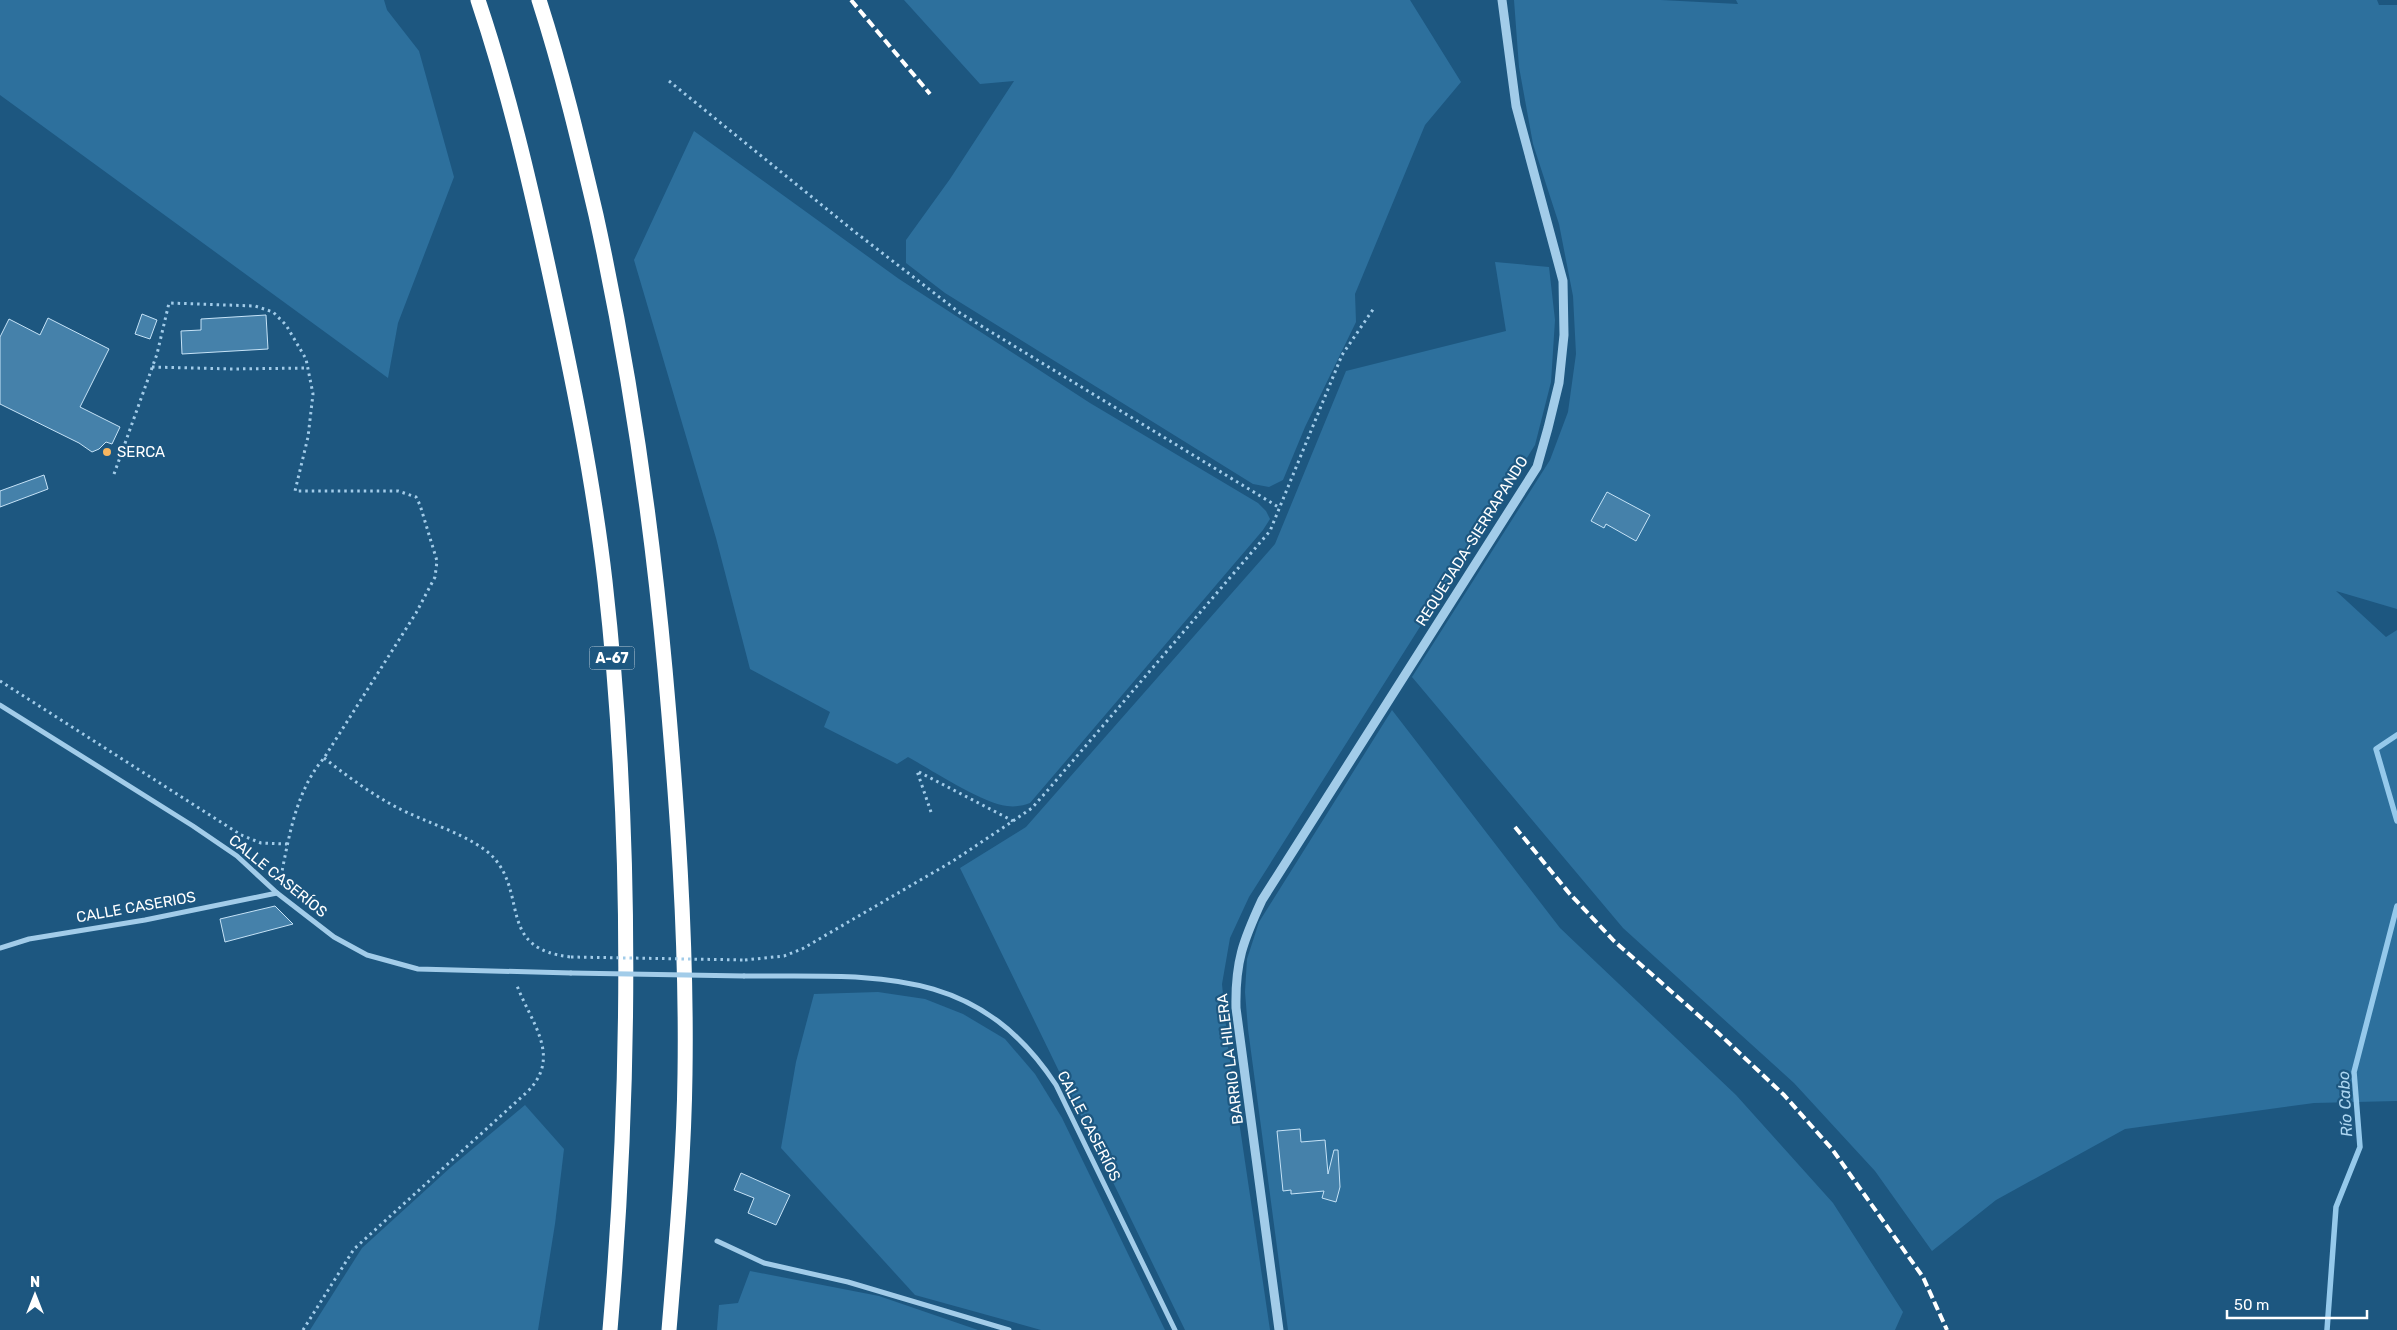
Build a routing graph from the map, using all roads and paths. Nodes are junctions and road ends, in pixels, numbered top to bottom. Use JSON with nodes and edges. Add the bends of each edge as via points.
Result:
{"nodes":[{"id":1,"x":478,"y":0,"type":"edge"},
{"id":2,"x":539,"y":0,"type":"edge"},
{"id":3,"x":1502,"y":0,"type":"edge"},
{"id":4,"x":669,"y":81,"type":"dead end"},
{"id":5,"x":1374,"y":308,"type":"dead end"},
{"id":6,"x":152,"y":367,"type":"junction"},
{"id":7,"x":307,"y":368,"type":"junction"},
{"id":8,"x":114,"y":474,"type":"dead end"},
{"id":9,"x":1280,"y":508,"type":"junction"},
{"id":10,"x":1417,"y":653,"type":"joint"},
{"id":11,"x":0,"y":681,"type":"edge"},
{"id":12,"x":0,"y":705,"type":"edge"},
{"id":13,"x":324,"y":758,"type":"junction"},
{"id":14,"x":931,"y":812,"type":"dead end"},
{"id":15,"x":1013,"y":821,"type":"junction"},
{"id":16,"x":287,"y":844,"type":"junction"},
{"id":17,"x":277,"y":893,"type":"junction"},
{"id":18,"x":0,"y":948,"type":"edge"},
{"id":19,"x":512,"y":972,"type":"junction"},
{"id":20,"x":717,"y":1241,"type":"dead end"},
{"id":21,"x":303,"y":1330,"type":"edge"},
{"id":22,"x":610,"y":1330,"type":"edge"},
{"id":23,"x":669,"y":1330,"type":"edge"},
{"id":24,"x":1009,"y":1330,"type":"edge"},
{"id":25,"x":1175,"y":1330,"type":"edge"},
{"id":26,"x":1279,"y":1330,"type":"edge"}],
"edges":[{"from":1,"to":22,"type":"highway","number":"A-67","via":[[535,208],[556,304],[584,441],[606,589],[620,746],[626,916],[622,1166]]},
{"from":2,"to":23,"type":"highway","via":[[579,139],[621,333],[658,590],[676,797],[685,1064]]},
{"from":3,"to":10,"type":"street","name":"REQUEJADA-SIERRAPANDO","via":[[1516,106],[1563,282],[1564,335],[1559,383],[1537,467]]},
{"from":4,"to":9,"type":"path","via":[[960,314]]},
{"from":5,"to":9,"type":"path","via":[[1342,355]]},
{"from":6,"to":7,"type":"path"},
{"from":6,"to":7,"type":"path","via":[[169,303],[202,303],[256,306],[273,312],[286,325],[306,359]]},
{"from":6,"to":8,"type":"path"},
{"from":7,"to":13,"type":"path","via":[[313,394],[308,438],[295,491],[409,493],[420,505],[437,561],[435,577],[416,613]]},
{"from":9,"to":15,"type":"path","via":[[1270,531],[1032,808]]},
{"from":10,"to":26,"type":"street","name":"BARRIO LA HILERA","via":[[1262,900],[1238,958],[1236,1008]]},
{"from":11,"to":16,"type":"path","via":[[241,835],[261,843]]},
{"from":12,"to":17,"type":"street","name":"CALLE CASERÍOS","via":[[193,826],[237,856]]},
{"from":13,"to":15,"type":"path","bridge":true,"via":[[354,783],[397,808],[472,842],[492,856],[505,876],[515,916],[527,938],[546,953],[571,957],[745,960],[784,956],[802,949],[952,861]]},
{"from":13,"to":16,"type":"path","via":[[313,771],[302,796]]},
{"from":14,"to":15,"type":"path","via":[[917,771]]},
{"from":16,"to":17,"type":"path"},
{"from":17,"to":18,"type":"street","name":"CALLE CASERIOS","via":[[146,920],[29,939]]},
{"from":17,"to":19,"type":"street","name":"CALLE CASERÍOS","via":[[334,937],[383,960],[418,969]]},
{"from":19,"to":21,"type":"path","via":[[544,1048],[542,1072],[526,1093],[354,1249]]},
{"from":19,"to":25,"type":"street","name":"CALLE CASERÍOS","bridge":true,"via":[[869,978],[915,983],[958,998],[998,1022],[1033,1054],[1056,1085]]},
{"from":20,"to":24,"type":"street","via":[[764,1263],[848,1282]]}]}
